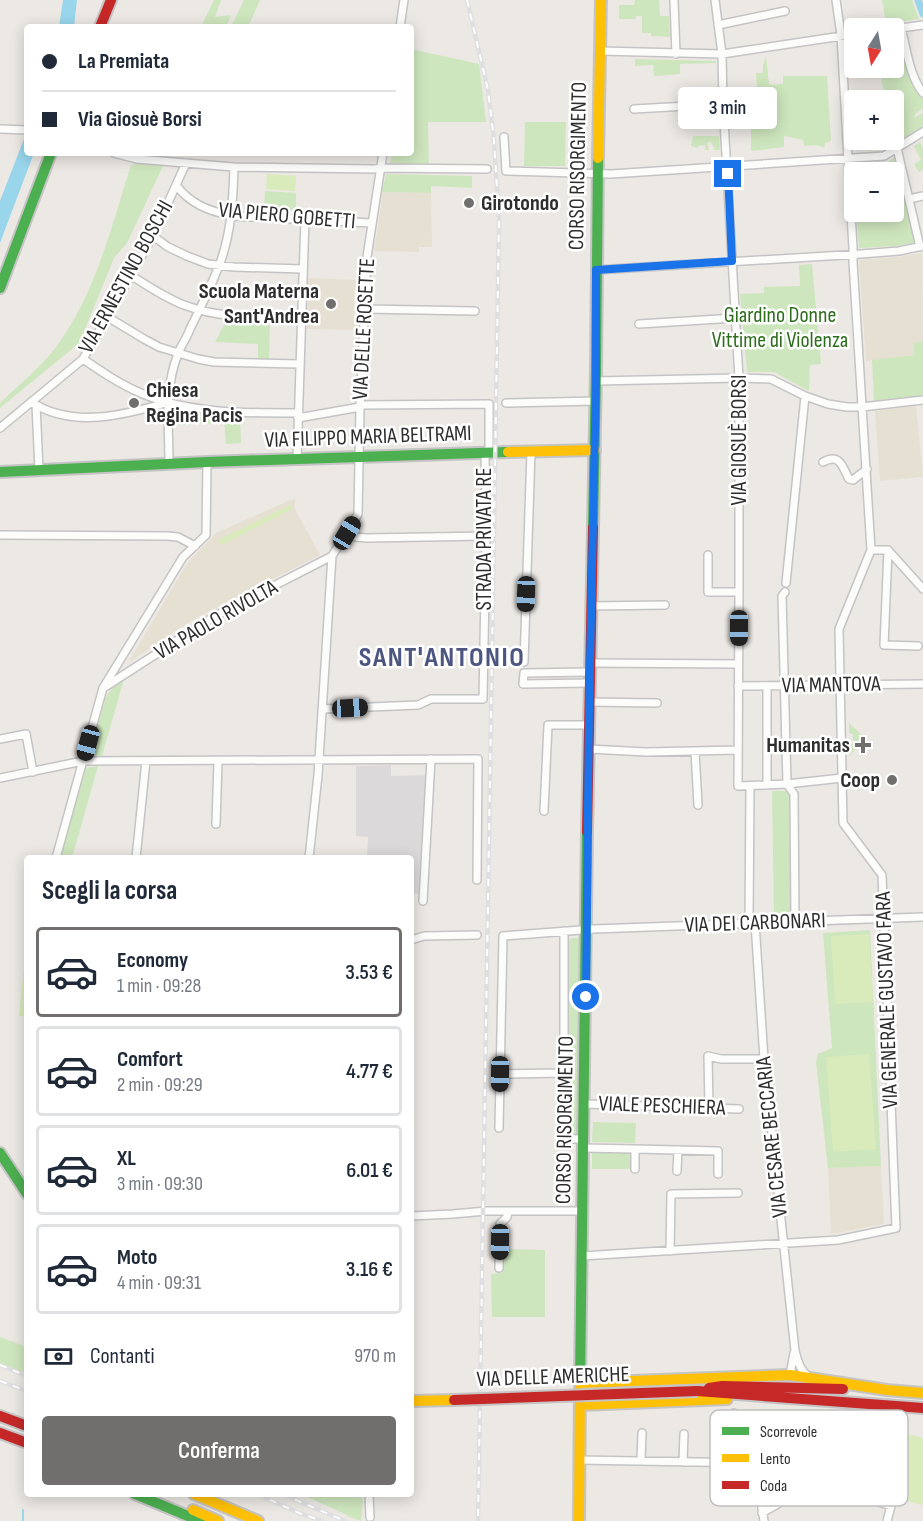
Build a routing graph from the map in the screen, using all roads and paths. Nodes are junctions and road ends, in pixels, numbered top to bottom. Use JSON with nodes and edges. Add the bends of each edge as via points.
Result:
{"nodes":[{"id":1,"x":111,"y":0,"type":"edge"},
{"id":2,"x":404,"y":0,"type":"edge"},
{"id":3,"x":601,"y":0,"type":"edge"},
{"id":4,"x":674,"y":0,"type":"edge"},
{"id":5,"x":715,"y":0,"type":"edge"},
{"id":6,"x":836,"y":0,"type":"edge"},
{"id":7,"x":785,"y":11,"type":"dead end"},
{"id":8,"x":101,"y":24,"type":"edge"},
{"id":9,"x":400,"y":24,"type":"edge"},
{"id":10,"x":718,"y":25,"type":"junction"},
{"id":11,"x":920,"y":26,"type":"edge"},
{"id":12,"x":904,"y":28,"type":"edge"},
{"id":13,"x":841,"y":35,"type":"junction"},
{"id":14,"x":844,"y":35,"type":"edge"},
{"id":15,"x":904,"y":49,"type":"edge"},
{"id":16,"x":600,"y":51,"type":"junction"},
{"id":17,"x":676,"y":54,"type":"junction"},
{"id":18,"x":722,"y":54,"type":"junction"},
{"id":19,"x":923,"y":93,"type":"edge"},
{"id":20,"x":723,"y":104,"type":"junction"},
{"id":21,"x":634,"y":109,"type":"dead end"},
{"id":22,"x":0,"y":129,"type":"edge"},
{"id":23,"x":24,"y":130,"type":"edge"},
{"id":24,"x":923,"y":132,"type":"edge"},
{"id":25,"x":504,"y":137,"type":"dead end"},
{"id":26,"x":904,"y":144,"type":"edge"},
{"id":27,"x":894,"y":150,"type":"edge"},
{"id":28,"x":897,"y":150,"type":"edge"},
{"id":29,"x":50,"y":156,"type":"edge"},
{"id":30,"x":126,"y":156,"type":"edge"},
{"id":31,"x":383,"y":156,"type":"edge"},
{"id":32,"x":848,"y":158,"type":"junction"},
{"id":33,"x":186,"y":163,"type":"junction"},
{"id":34,"x":727,"y":166,"type":"junction"},
{"id":35,"x":234,"y":167,"type":"junction"},
{"id":36,"x":381,"y":168,"type":"junction"},
{"id":37,"x":488,"y":170,"type":"dead end"},
{"id":38,"x":597,"y":173,"type":"junction"},
{"id":39,"x":176,"y":185,"type":"junction"},
{"id":40,"x":923,"y":196,"type":"edge"},
{"id":41,"x":909,"y":199,"type":"junction"},
{"id":42,"x":232,"y":216,"type":"junction"},
{"id":43,"x":305,"y":219,"type":"junction"},
{"id":44,"x":371,"y":223,"type":"junction"},
{"id":45,"x":153,"y":236,"type":"junction"},
{"id":46,"x":921,"y":247,"type":"edge"},
{"id":47,"x":853,"y":254,"type":"junction"},
{"id":48,"x":732,"y":261,"type":"junction"},
{"id":49,"x":219,"y":265,"type":"junction"},
{"id":50,"x":303,"y":269,"type":"junction"},
{"id":51,"x":596,"y":270,"type":"junction"},
{"id":52,"x":130,"y":275,"type":"junction"},
{"id":53,"x":0,"y":288,"type":"edge"},
{"id":54,"x":365,"y":309,"type":"junction"},
{"id":55,"x":199,"y":310,"type":"junction"},
{"id":56,"x":475,"y":311,"type":"dead end"},
{"id":57,"x":106,"y":316,"type":"junction"},
{"id":58,"x":735,"y":318,"type":"junction"},
{"id":59,"x":302,"y":319,"type":"junction"},
{"id":60,"x":639,"y":324,"type":"dead end"},
{"id":61,"x":177,"y":354,"type":"junction"},
{"id":62,"x":82,"y":359,"type":"junction"},
{"id":63,"x":300,"y":364,"type":"junction"},
{"id":64,"x":739,"y":378,"type":"junction"},
{"id":65,"x":596,"y":381,"type":"junction"},
{"id":66,"x":805,"y":396,"type":"junction"},
{"id":67,"x":923,"y":400,"type":"edge"},
{"id":68,"x":596,"y":401,"type":"junction"},
{"id":69,"x":169,"y":402,"type":"junction"},
{"id":70,"x":506,"y":402,"type":"dead end"},
{"id":71,"x":33,"y":404,"type":"junction"},
{"id":72,"x":360,"y":406,"type":"junction"},
{"id":73,"x":862,"y":407,"type":"junction"},
{"id":74,"x":299,"y":415,"type":"junction"},
{"id":75,"x":0,"y":428,"type":"edge"},
{"id":76,"x":595,"y":450,"type":"junction"},
{"id":77,"x":531,"y":451,"type":"junction"},
{"id":78,"x":487,"y":452,"type":"junction"},
{"id":79,"x":359,"y":456,"type":"junction"},
{"id":80,"x":297,"y":459,"type":"junction"},
{"id":81,"x":207,"y":462,"type":"junction"},
{"id":82,"x":823,"y":462,"type":"dead end"},
{"id":83,"x":170,"y":463,"type":"junction"},
{"id":84,"x":867,"y":469,"type":"junction"},
{"id":85,"x":39,"y":470,"type":"junction"},
{"id":86,"x":0,"y":472,"type":"edge"},
{"id":87,"x":347,"y":533,"type":"junction"},
{"id":88,"x":0,"y":534,"type":"edge"},
{"id":89,"x":486,"y":536,"type":"junction"},
{"id":90,"x":195,"y":546,"type":"junction"},
{"id":91,"x":871,"y":550,"type":"junction"},
{"id":92,"x":888,"y":550,"type":"junction"},
{"id":93,"x":708,"y":555,"type":"dead end"},
{"id":94,"x":332,"y":556,"type":"junction"},
{"id":95,"x":786,"y":583,"type":"dead end"},
{"id":96,"x":923,"y":589,"type":"edge"},
{"id":97,"x":739,"y":592,"type":"junction"},
{"id":98,"x":785,"y":592,"type":"dead end"},
{"id":99,"x":665,"y":605,"type":"dead end"},
{"id":100,"x":591,"y":606,"type":"junction"},
{"id":101,"x":918,"y":646,"type":"dead end"},
{"id":102,"x":524,"y":662,"type":"dead end"},
{"id":103,"x":738,"y":664,"type":"junction"},
{"id":104,"x":590,"y":673,"type":"junction"},
{"id":105,"x":840,"y":684,"type":"junction"},
{"id":106,"x":923,"y":684,"type":"edge"},
{"id":107,"x":738,"y":686,"type":"junction"},
{"id":108,"x":767,"y":686,"type":"junction"},
{"id":109,"x":783,"y":686,"type":"junction"},
{"id":110,"x":103,"y":688,"type":"junction"},
{"id":111,"x":589,"y":702,"type":"junction"},
{"id":112,"x":657,"y":703,"type":"dead end"},
{"id":113,"x":323,"y":709,"type":"junction"},
{"id":114,"x":589,"y":725,"type":"junction"},
{"id":115,"x":0,"y":739,"type":"edge"},
{"id":116,"x":589,"y":750,"type":"junction"},
{"id":117,"x":738,"y":750,"type":"junction"},
{"id":118,"x":696,"y":751,"type":"junction"},
{"id":119,"x":319,"y":759,"type":"junction"},
{"id":120,"x":431,"y":759,"type":"junction"},
{"id":121,"x":83,"y":761,"type":"junction"},
{"id":122,"x":146,"y":761,"type":"junction"},
{"id":123,"x":218,"y":761,"type":"junction"},
{"id":124,"x":33,"y":772,"type":"junction"},
{"id":125,"x":842,"y":777,"type":"junction"},
{"id":126,"x":0,"y":778,"type":"edge"},
{"id":127,"x":787,"y":784,"type":"junction"},
{"id":128,"x":767,"y":785,"type":"junction"},
{"id":129,"x":750,"y":786,"type":"junction"},
{"id":130,"x":698,"y":805,"type":"dead end"},
{"id":131,"x":544,"y":810,"type":"dead end"},
{"id":132,"x":216,"y":824,"type":"dead end"},
{"id":133,"x":57,"y":855,"type":"edge"},
{"id":134,"x":136,"y":855,"type":"edge"},
{"id":135,"x":309,"y":855,"type":"edge"},
{"id":136,"x":477,"y":880,"type":"dead end"},
{"id":137,"x":423,"y":902,"type":"dead end"},
{"id":138,"x":923,"y":916,"type":"edge"},
{"id":139,"x":884,"y":918,"type":"junction"},
{"id":140,"x":795,"y":921,"type":"junction"},
{"id":141,"x":752,"y":923,"type":"junction"},
{"id":142,"x":587,"y":929,"type":"junction"},
{"id":143,"x":564,"y":931,"type":"junction"},
{"id":144,"x":477,"y":935,"type":"dead end"},
{"id":145,"x":414,"y":939,"type":"edge"},
{"id":146,"x":764,"y":1059,"type":"junction"},
{"id":147,"x":564,"y":1073,"type":"junction"},
{"id":148,"x":500,"y":1074,"type":"junction"},
{"id":149,"x":585,"y":1104,"type":"junction"},
{"id":150,"x":709,"y":1108,"type":"junction"},
{"id":151,"x":739,"y":1109,"type":"dead end"},
{"id":152,"x":499,"y":1128,"type":"dead end"},
{"id":153,"x":584,"y":1143,"type":"junction"},
{"id":154,"x":635,"y":1149,"type":"junction"},
{"id":155,"x":678,"y":1149,"type":"junction"},
{"id":156,"x":0,"y":1153,"type":"edge"},
{"id":157,"x":634,"y":1169,"type":"dead end"},
{"id":158,"x":677,"y":1171,"type":"dead end"},
{"id":159,"x":718,"y":1174,"type":"dead end"},
{"id":160,"x":24,"y":1189,"type":"edge"},
{"id":161,"x":738,"y":1193,"type":"dead end"},
{"id":162,"x":508,"y":1211,"type":"junction"},
{"id":163,"x":583,"y":1211,"type":"junction"},
{"id":164,"x":414,"y":1216,"type":"edge"},
{"id":165,"x":783,"y":1243,"type":"junction"},
{"id":166,"x":670,"y":1251,"type":"junction"},
{"id":167,"x":582,"y":1256,"type":"junction"},
{"id":168,"x":498,"y":1268,"type":"dead end"},
{"id":169,"x":795,"y":1351,"type":"junction"},
{"id":170,"x":790,"y":1375,"type":"junction"},
{"id":171,"x":811,"y":1378,"type":"junction"},
{"id":172,"x":580,"y":1383,"type":"junction"},
{"id":173,"x":765,"y":1387,"type":"junction"},
{"id":174,"x":697,"y":1390,"type":"junction"},
{"id":175,"x":887,"y":1390,"type":"junction"},
{"id":176,"x":923,"y":1393,"type":"edge"},
{"id":177,"x":780,"y":1397,"type":"junction"},
{"id":178,"x":414,"y":1401,"type":"edge"},
{"id":179,"x":580,"y":1405,"type":"junction"},
{"id":180,"x":923,"y":1408,"type":"edge"},
{"id":181,"x":0,"y":1416,"type":"edge"},
{"id":182,"x":24,"y":1425,"type":"edge"},
{"id":183,"x":0,"y":1433,"type":"edge"},
{"id":184,"x":642,"y":1433,"type":"dead end"},
{"id":185,"x":684,"y":1434,"type":"dead end"},
{"id":186,"x":24,"y":1447,"type":"edge"},
{"id":187,"x":579,"y":1460,"type":"junction"},
{"id":188,"x":641,"y":1461,"type":"junction"},
{"id":189,"x":683,"y":1461,"type":"junction"},
{"id":190,"x":710,"y":1462,"type":"edge"},
{"id":191,"x":142,"y":1497,"type":"edge"},
{"id":192,"x":162,"y":1497,"type":"edge"},
{"id":193,"x":201,"y":1497,"type":"edge"},
{"id":194,"x":369,"y":1497,"type":"edge"},
{"id":195,"x":761,"y":1506,"type":"edge"},
{"id":196,"x":774,"y":1506,"type":"edge"},
{"id":197,"x":891,"y":1506,"type":"edge"},
{"id":198,"x":762,"y":1513,"type":"junction"},
{"id":199,"x":370,"y":1517,"type":"dead end"},
{"id":200,"x":200,"y":1521,"type":"edge"},
{"id":201,"x":218,"y":1521,"type":"edge"},
{"id":202,"x":258,"y":1521,"type":"edge"},
{"id":203,"x":579,"y":1521,"type":"edge"},
{"id":204,"x":764,"y":1521,"type":"edge"},
{"id":205,"x":887,"y":1521,"type":"edge"}],
"edges":[{"from":1,"to":8,"type":"main road"},
{"from":2,"to":9,"type":"street"},
{"from":3,"to":16,"type":"main road","name":"CORSO RISORGIMENTO"},
{"from":4,"to":17,"type":"street"},
{"from":5,"to":10,"type":"street","name":"VIA GIOSUÈ BORSI"},
{"from":6,"to":13,"type":"street","name":"VIA GENERALE GUSTAVO FARA"},
{"from":7,"to":10,"type":"street"},
{"from":10,"to":18,"type":"street","name":"VIA GIOSUÈ BORSI"},
{"from":11,"to":12,"type":"street"},
{"from":13,"to":14,"type":"street"},
{"from":13,"to":18,"type":"street"},
{"from":13,"to":32,"type":"street","name":"VIA GENERALE GUSTAVO FARA"},
{"from":15,"to":19,"type":"street"},
{"from":16,"to":17,"type":"street"},
{"from":16,"to":38,"type":"main road","name":"CORSO RISORGIMENTO"},
{"from":17,"to":18,"type":"street"},
{"from":18,"to":20,"type":"street","name":"VIA GIOSUÈ BORSI"},
{"from":20,"to":21,"type":"street"},
{"from":20,"to":34,"type":"street","name":"VIA GIOSUÈ BORSI"},
{"from":22,"to":23,"type":"street"},
{"from":24,"to":26,"type":"street"},
{"from":25,"to":38,"type":"street","via":[[506,171]]},
{"from":27,"to":32,"type":"street","via":[[884,156]]},
{"from":28,"to":41,"type":"street"},
{"from":29,"to":53,"type":"main road"},
{"from":30,"to":33,"type":"street"},
{"from":31,"to":36,"type":"street","name":"VIA DELLE ROSETTE"},
{"from":32,"to":34,"type":"street"},
{"from":32,"to":47,"type":"street","name":"VIA GENERALE GUSTAVO FARA"},
{"from":33,"to":35,"type":"street"},
{"from":33,"to":39,"type":"street","name":"VIA ERNESTINO BOSCHI"},
{"from":34,"to":38,"type":"street"},
{"from":34,"to":48,"type":"street","name":"VIA GIOSUÈ BORSI"},
{"from":35,"to":36,"type":"street"},
{"from":35,"to":42,"type":"street"},
{"from":36,"to":37,"type":"street"},
{"from":36,"to":44,"type":"street","name":"VIA DELLE ROSETTE"},
{"from":38,"to":51,"type":"main road","name":"CORSO RISORGIMENTO"},
{"from":39,"to":42,"type":"street","name":"VIA PIERO GOBETTI","via":[[200,206]]},
{"from":39,"to":45,"type":"street","name":"VIA ERNESTINO BOSCHI"},
{"from":40,"to":41,"type":"street"},
{"from":41,"to":46,"type":"street"},
{"from":42,"to":43,"type":"street","name":"VIA PIERO GOBETTI"},
{"from":42,"to":49,"type":"street"},
{"from":43,"to":44,"type":"street","name":"VIA PIERO GOBETTI"},
{"from":43,"to":50,"type":"street"},
{"from":44,"to":54,"type":"street","name":"VIA DELLE ROSETTE"},
{"from":45,"to":49,"type":"street","via":[[187,256]]},
{"from":45,"to":52,"type":"street","name":"VIA ERNESTINO BOSCHI"},
{"from":46,"to":47,"type":"street"},
{"from":47,"to":48,"type":"street"},
{"from":47,"to":73,"type":"street","name":"VIA GENERALE GUSTAVO FARA"},
{"from":48,"to":51,"type":"street"},
{"from":48,"to":58,"type":"street","name":"VIA GIOSUÈ BORSI"},
{"from":49,"to":50,"type":"street"},
{"from":49,"to":55,"type":"street"},
{"from":50,"to":59,"type":"street"},
{"from":51,"to":65,"type":"main road","name":"CORSO RISORGIMENTO"},
{"from":52,"to":55,"type":"street","via":[[164,296]]},
{"from":52,"to":57,"type":"street","name":"VIA ERNESTINO BOSCHI"},
{"from":54,"to":56,"type":"street"},
{"from":54,"to":72,"type":"street","name":"VIA DELLE ROSETTE"},
{"from":55,"to":59,"type":"street"},
{"from":55,"to":61,"type":"street"},
{"from":57,"to":61,"type":"street"},
{"from":57,"to":62,"type":"street","name":"VIA ERNESTINO BOSCHI"},
{"from":58,"to":60,"type":"street"},
{"from":58,"to":64,"type":"street","name":"VIA GIOSUÈ BORSI"},
{"from":59,"to":63,"type":"street"},
{"from":61,"to":63,"type":"street","via":[[214,362]]},
{"from":61,"to":69,"type":"street"},
{"from":62,"to":69,"type":"street","via":[[144,394]]},
{"from":62,"to":71,"type":"street","name":"VIA ERNESTINO BOSCHI"},
{"from":63,"to":74,"type":"street"},
{"from":64,"to":65,"type":"street"},
{"from":64,"to":66,"type":"street","via":[[771,379]]},
{"from":64,"to":97,"type":"street","name":"VIA GIOSUÈ BORSI"},
{"from":65,"to":68,"type":"main road","name":"CORSO RISORGIMENTO"},
{"from":66,"to":73,"type":"street","via":[[828,404]]},
{"from":66,"to":95,"type":"street"},
{"from":67,"to":73,"type":"street"},
{"from":68,"to":70,"type":"street"},
{"from":68,"to":76,"type":"main road","name":"CORSO RISORGIMENTO"},
{"from":69,"to":71,"type":"street","via":[[127,414],[96,417],[51,413]]},
{"from":69,"to":74,"type":"street","via":[[187,407]]},
{"from":69,"to":83,"type":"street"},
{"from":71,"to":75,"type":"street","name":"VIA ERNESTINO BOSCHI"},
{"from":71,"to":85,"type":"street"},
{"from":72,"to":74,"type":"street"},
{"from":72,"to":78,"type":"street","name":"STRADA PRIVATA RE","via":[[489,404]]},
{"from":72,"to":79,"type":"street","name":"VIA DELLE ROSETTE"},
{"from":73,"to":84,"type":"street","name":"VIA GENERALE GUSTAVO FARA"},
{"from":74,"to":80,"type":"street"},
{"from":76,"to":77,"type":"main road","name":"VIA FILIPPO MARIA BELTRAMI"},
{"from":76,"to":100,"type":"main road","name":"CORSO RISORGIMENTO"},
{"from":77,"to":78,"type":"main road","name":"VIA FILIPPO MARIA BELTRAMI"},
{"from":77,"to":102,"type":"street"},
{"from":78,"to":79,"type":"main road","name":"VIA FILIPPO MARIA BELTRAMI"},
{"from":78,"to":89,"type":"street","name":"STRADA PRIVATA RE"},
{"from":79,"to":80,"type":"main road","name":"VIA FILIPPO MARIA BELTRAMI"},
{"from":79,"to":87,"type":"street","name":"VIA DELLE ROSETTE","via":[[358,514]]},
{"from":80,"to":81,"type":"main road","name":"VIA FILIPPO MARIA BELTRAMI"},
{"from":81,"to":83,"type":"main road","name":"VIA FILIPPO MARIA BELTRAMI"},
{"from":81,"to":90,"type":"street","via":[[206,535]]},
{"from":82,"to":84,"type":"street","via":[[836,459],[851,480]]},
{"from":83,"to":85,"type":"main road","name":"VIA FILIPPO MARIA BELTRAMI"},
{"from":84,"to":91,"type":"street","name":"VIA GENERALE GUSTAVO FARA"},
{"from":85,"to":86,"type":"main road","name":"VIA FILIPPO MARIA BELTRAMI"},
{"from":87,"to":89,"type":"street","via":[[367,538]]},
{"from":87,"to":94,"type":"street","name":"VIA DELLE ROSETTE"},
{"from":88,"to":90,"type":"street","via":[[167,536]]},
{"from":89,"to":113,"type":"street","name":"STRADA PRIVATA RE","via":[[483,699],[431,699],[418,705]]},
{"from":90,"to":110,"type":"street","via":[[183,557]]},
{"from":91,"to":92,"type":"street"},
{"from":91,"to":105,"type":"street","name":"VIA GENERALE GUSTAVO FARA","via":[[839,629]]},
{"from":92,"to":96,"type":"street"},
{"from":92,"to":101,"type":"street","via":[[884,645]]},
{"from":93,"to":97,"type":"street","via":[[708,592]]},
{"from":94,"to":110,"type":"street","name":"VIA PAOLO RIVOLTA","via":[[215,616]]},
{"from":94,"to":113,"type":"street","name":"VIA DELLE ROSETTE"},
{"from":97,"to":103,"type":"street","name":"VIA GIOSUÈ BORSI"},
{"from":98,"to":109,"type":"street"},
{"from":99,"to":100,"type":"street"},
{"from":100,"to":104,"type":"main road","name":"CORSO RISORGIMENTO"},
{"from":103,"to":104,"type":"street"},
{"from":103,"to":107,"type":"street","name":"VIA GIOSUÈ BORSI"},
{"from":104,"to":104,"type":"street","via":[[523,684],[524,673]]},
{"from":104,"to":111,"type":"main road","name":"CORSO RISORGIMENTO"},
{"from":105,"to":106,"type":"street","name":"VIA MANTOVA"},
{"from":105,"to":109,"type":"street","name":"VIA MANTOVA"},
{"from":105,"to":125,"type":"street","name":"VIA GENERALE GUSTAVO FARA"},
{"from":107,"to":108,"type":"street","name":"VIA MANTOVA"},
{"from":107,"to":117,"type":"street","name":"VIA GIOSUÈ BORSI"},
{"from":108,"to":109,"type":"street","name":"VIA MANTOVA"},
{"from":108,"to":128,"type":"street"},
{"from":109,"to":127,"type":"street"},
{"from":110,"to":121,"type":"street"},
{"from":111,"to":112,"type":"street"},
{"from":111,"to":114,"type":"main road","name":"CORSO RISORGIMENTO"},
{"from":113,"to":119,"type":"street","name":"VIA DELLE ROSETTE"},
{"from":114,"to":116,"type":"main road","name":"CORSO RISORGIMENTO"},
{"from":114,"to":131,"type":"street","via":[[548,725]]},
{"from":115,"to":124,"type":"street","via":[[26,735]]},
{"from":116,"to":118,"type":"street"},
{"from":116,"to":142,"type":"main road","name":"CORSO RISORGIMENTO"},
{"from":117,"to":118,"type":"street"},
{"from":117,"to":129,"type":"street","name":"VIA GIOSUÈ BORSI","via":[[738,786]]},
{"from":118,"to":130,"type":"street"},
{"from":119,"to":120,"type":"street"},
{"from":119,"to":123,"type":"street"},
{"from":119,"to":135,"type":"street","name":"VIA DELLE ROSETTE"},
{"from":120,"to":136,"type":"street","via":[[478,759]]},
{"from":120,"to":137,"type":"street"},
{"from":121,"to":122,"type":"street"},
{"from":121,"to":124,"type":"street"},
{"from":121,"to":133,"type":"street"},
{"from":122,"to":123,"type":"street"},
{"from":122,"to":134,"type":"street"},
{"from":123,"to":132,"type":"street"},
{"from":124,"to":126,"type":"street"},
{"from":125,"to":127,"type":"street"},
{"from":125,"to":139,"type":"street","name":"VIA GENERALE GUSTAVO FARA","via":[[843,823],[882,875]]},
{"from":127,"to":128,"type":"street"},
{"from":127,"to":140,"type":"street","via":[[794,794]]},
{"from":128,"to":129,"type":"street"},
{"from":129,"to":141,"type":"street","name":"VIA CESARE BECCARIA"},
{"from":138,"to":139,"type":"street","name":"VIA DEI CARBONARI"},
{"from":139,"to":140,"type":"street","name":"VIA DEI CARBONARI"},
{"from":139,"to":165,"type":"street","name":"VIA GENERALE GUSTAVO FARA","via":[[896,1228],[838,1240]]},
{"from":140,"to":141,"type":"street","name":"VIA DEI CARBONARI"},
{"from":141,"to":142,"type":"street","name":"VIA DEI CARBONARI"},
{"from":141,"to":146,"type":"street","name":"VIA CESARE BECCARIA"},
{"from":142,"to":143,"type":"street","name":"VIA DEI CARBONARI"},
{"from":142,"to":149,"type":"main road","name":"CORSO RISORGIMENTO"},
{"from":143,"to":147,"type":"street"},
{"from":143,"to":148,"type":"street","name":"VIA DEI CARBONARI","via":[[503,936]]},
{"from":144,"to":145,"type":"street"},
{"from":146,"to":150,"type":"street","via":[[708,1056]]},
{"from":146,"to":165,"type":"street","name":"VIA CESARE BECCARIA"},
{"from":147,"to":148,"type":"street"},
{"from":147,"to":153,"type":"street","via":[[564,1139]]},
{"from":148,"to":152,"type":"street"},
{"from":149,"to":150,"type":"street","name":"VIALE PESCHIERA"},
{"from":149,"to":153,"type":"main road","name":"CORSO RISORGIMENTO"},
{"from":150,"to":151,"type":"street","name":"VIALE PESCHIERA"},
{"from":153,"to":154,"type":"street"},
{"from":153,"to":163,"type":"main road","name":"CORSO RISORGIMENTO"},
{"from":154,"to":155,"type":"street"},
{"from":154,"to":157,"type":"street"},
{"from":155,"to":158,"type":"street"},
{"from":155,"to":159,"type":"street","via":[[718,1150]]},
{"from":156,"to":160,"type":"main road"},
{"from":161,"to":166,"type":"street","via":[[671,1194]]},
{"from":162,"to":163,"type":"street"},
{"from":162,"to":164,"type":"street"},
{"from":162,"to":168,"type":"street","via":[[500,1224]]},
{"from":163,"to":167,"type":"main road","name":"CORSO RISORGIMENTO"},
{"from":165,"to":166,"type":"street"},
{"from":165,"to":169,"type":"street","name":"VIA CESARE BECCARIA"},
{"from":166,"to":167,"type":"street"},
{"from":167,"to":172,"type":"main road","name":"CORSO RISORGIMENTO"},
{"from":169,"to":170,"type":"street","name":"VIA CESARE BECCARIA"},
{"from":169,"to":171,"type":"street","name":"VIA CESARE BECCARIA","via":[[799,1366]]},
{"from":170,"to":171,"type":"main road"},
{"from":170,"to":172,"type":"main road"},
{"from":170,"to":173,"type":"main road","via":[[782,1383]]},
{"from":171,"to":175,"type":"main road"},
{"from":172,"to":179,"type":"main road","name":"CORSO RISORGIMENTO"},
{"from":173,"to":174,"type":"main road","name":"VIA DELLE AMERICHE"},
{"from":173,"to":175,"type":"main road","name":"VIA DELLE AMERICHE"},
{"from":174,"to":177,"type":"main road","name":"VIA DELLE AMERICHE"},
{"from":174,"to":178,"type":"main road","name":"VIA DELLE AMERICHE","bridge":true},
{"from":175,"to":176,"type":"main road"},
{"from":177,"to":179,"type":"main road"},
{"from":177,"to":180,"type":"main road","name":"VIA DELLE AMERICHE"},
{"from":179,"to":187,"type":"main road","name":"CORSO RISORGIMENTO"},
{"from":181,"to":182,"type":"main road"},
{"from":183,"to":186,"type":"main road"},
{"from":184,"to":188,"type":"street"},
{"from":185,"to":189,"type":"street"},
{"from":187,"to":188,"type":"street"},
{"from":187,"to":203,"type":"main road","name":"CORSO RISORGIMENTO"},
{"from":188,"to":189,"type":"street"},
{"from":189,"to":190,"type":"street"},
{"from":191,"to":200,"type":"main road"},
{"from":192,"to":201,"type":"main road"},
{"from":193,"to":202,"type":"main road"},
{"from":194,"to":199,"type":"street"},
{"from":195,"to":198,"type":"street"},
{"from":196,"to":198,"type":"street"},
{"from":197,"to":205,"type":"street"},
{"from":198,"to":204,"type":"street"}]}
